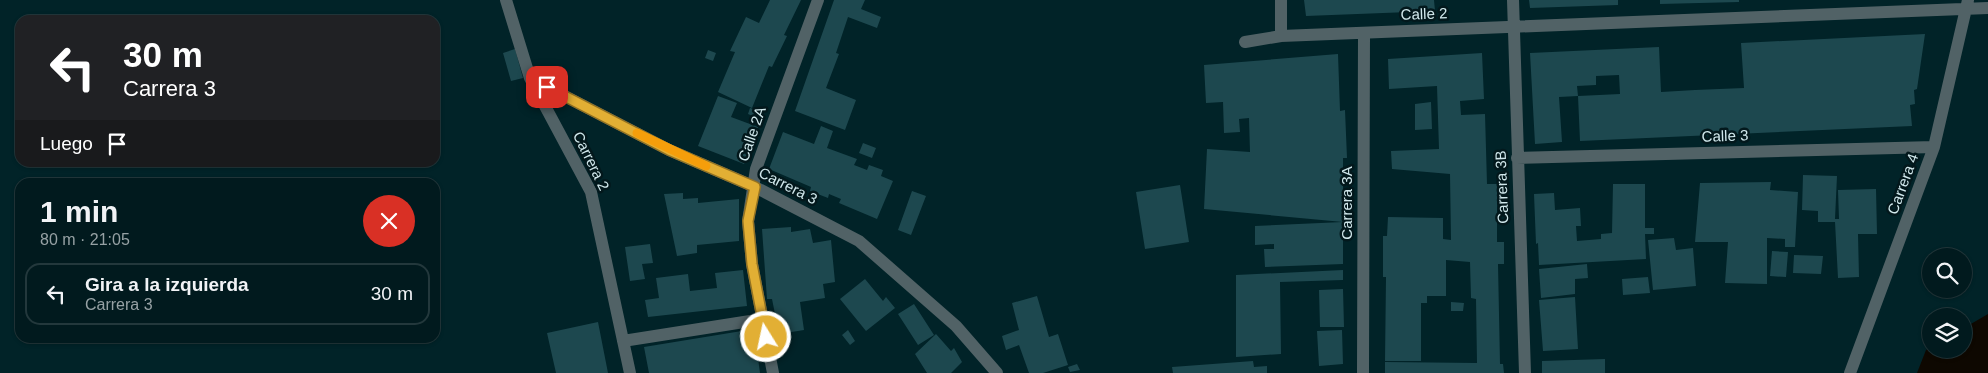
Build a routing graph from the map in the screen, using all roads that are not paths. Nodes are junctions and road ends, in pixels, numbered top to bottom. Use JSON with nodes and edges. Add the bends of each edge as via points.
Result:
{"nodes":[{"id":1,"x":506,"y":0,"type":"edge"},
{"id":2,"x":818,"y":0,"type":"edge"},
{"id":3,"x":1282,"y":0,"type":"edge"},
{"id":4,"x":1513,"y":0,"type":"edge"},
{"id":5,"x":1967,"y":5,"type":"edge"},
{"id":6,"x":1988,"y":8,"type":"edge"},
{"id":7,"x":1514,"y":27,"type":"junction"},
{"id":8,"x":1364,"y":33,"type":"junction"},
{"id":9,"x":1281,"y":36,"type":"junction"},
{"id":10,"x":1245,"y":42,"type":"dead end"},
{"id":11,"x":530,"y":78,"type":"junction"},
{"id":12,"x":1934,"y":147,"type":"junction"},
{"id":13,"x":1517,"y":158,"type":"junction"},
{"id":14,"x":755,"y":187,"type":"junction"},
{"id":15,"x":763,"y":319,"type":"junction"},
{"id":16,"x":623,"y":341,"type":"junction"},
{"id":17,"x":630,"y":373,"type":"edge"},
{"id":18,"x":773,"y":373,"type":"edge"},
{"id":19,"x":997,"y":373,"type":"edge"},
{"id":20,"x":1363,"y":373,"type":"edge"},
{"id":21,"x":1525,"y":373,"type":"edge"},
{"id":22,"x":1850,"y":373,"type":"edge"}],
"edges":[{"from":1,"to":11,"type":"street","name":"Carrera 2"},
{"from":2,"to":14,"type":"street","name":"Calle 2A","via":[[756,169]]},
{"from":3,"to":9,"type":"street"},
{"from":4,"to":7,"type":"street","name":"Carrera 3B"},
{"from":5,"to":6,"type":"street","name":"Calle 2"},
{"from":5,"to":7,"type":"street","name":"Calle 2"},
{"from":5,"to":12,"type":"street","name":"Carrera 4"},
{"from":7,"to":8,"type":"street","name":"Calle 2"},
{"from":7,"to":13,"type":"street","name":"Carrera 3B"},
{"from":8,"to":9,"type":"street","name":"Calle 2"},
{"from":8,"to":20,"type":"street","name":"Carrera 3A"},
{"from":9,"to":10,"type":"street","name":"Calle 2"},
{"from":11,"to":14,"type":"street","name":"Carrera 3","via":[[669,150]]},
{"from":11,"to":16,"type":"street","name":"Carrera 2","via":[[591,192]]},
{"from":12,"to":13,"type":"street","name":"Calle 3"},
{"from":12,"to":22,"type":"street","name":"Carrera 4"},
{"from":13,"to":21,"type":"street","name":"Carrera 3B"},
{"from":14,"to":15,"type":"street","name":"Calle 2A","via":[[748,221],[752,264]]},
{"from":14,"to":19,"type":"street","name":"Carrera 3","via":[[859,241],[956,326]]},
{"from":15,"to":16,"type":"street"},
{"from":15,"to":18,"type":"street","name":"Calle 2A"},
{"from":16,"to":17,"type":"street","name":"Carrera 2"}]}
